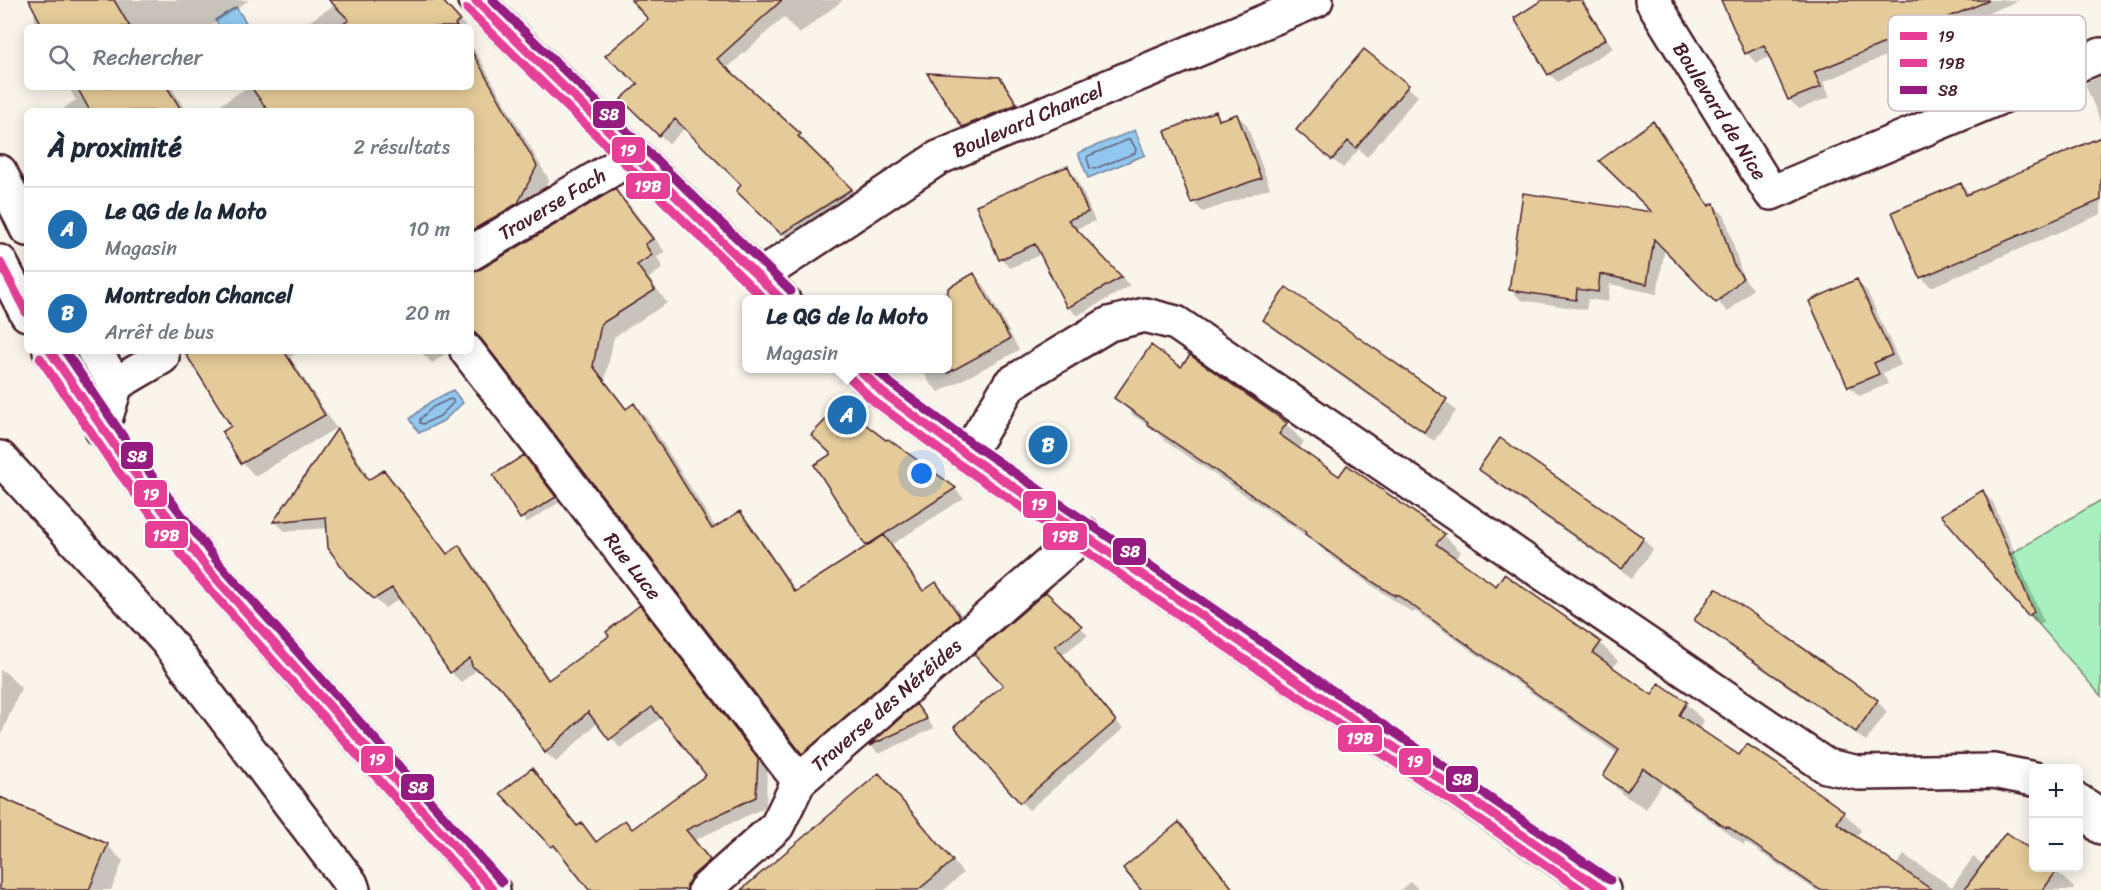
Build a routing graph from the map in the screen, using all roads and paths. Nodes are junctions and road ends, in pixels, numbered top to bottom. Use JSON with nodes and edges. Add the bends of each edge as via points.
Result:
{"nodes":[{"id":1,"x":475,"y":0,"type":"edge"},
{"id":2,"x":1316,"y":0,"type":"edge"},
{"id":3,"x":1652,"y":0,"type":"edge"},
{"id":4,"x":2101,"y":55,"type":"edge"},
{"id":5,"x":2086,"y":61,"type":"edge"},
{"id":6,"x":1967,"y":111,"type":"edge"},
{"id":7,"x":634,"y":156,"type":"junction"},
{"id":8,"x":0,"y":172,"type":"edge"},
{"id":9,"x":24,"y":223,"type":"edge"},
{"id":10,"x":474,"y":251,"type":"edge"},
{"id":11,"x":0,"y":262,"type":"edge"},
{"id":12,"x":759,"y":277,"type":"junction"},
{"id":13,"x":778,"y":295,"type":"edge"},
{"id":14,"x":24,"y":308,"type":"edge"},
{"id":15,"x":52,"y":354,"type":"edge"},
{"id":16,"x":96,"y":354,"type":"edge"},
{"id":17,"x":469,"y":354,"type":"edge"},
{"id":18,"x":162,"y":357,"type":"dead end"},
{"id":19,"x":861,"y":373,"type":"edge"},
{"id":20,"x":116,"y":384,"type":"junction"},
{"id":21,"x":102,"y":430,"type":"junction"},
{"id":22,"x":967,"y":454,"type":"junction"},
{"id":23,"x":0,"y":458,"type":"edge"},
{"id":24,"x":1084,"y":534,"type":"junction"},
{"id":25,"x":2029,"y":778,"type":"edge"},
{"id":26,"x":799,"y":781,"type":"junction"},
{"id":27,"x":2083,"y":804,"type":"edge"},
{"id":28,"x":2101,"y":828,"type":"edge"},
{"id":29,"x":353,"y":890,"type":"edge"},
{"id":30,"x":493,"y":890,"type":"edge"},
{"id":31,"x":705,"y":890,"type":"edge"},
{"id":32,"x":1603,"y":890,"type":"edge"}],
"edges":[{"from":1,"to":7,"type":"street"},
{"from":2,"to":12,"type":"street","name":"Boulevard Chancel","via":[[938,158]]},
{"from":3,"to":6,"type":"street","name":"Boulevard de Nice","via":[[1771,193]]},
{"from":4,"to":5,"type":"street","name":"Boulevard de Nice"},
{"from":7,"to":10,"type":"street","name":"Traverse Fach"},
{"from":7,"to":12,"type":"street"},
{"from":8,"to":9,"type":"street"},
{"from":11,"to":14,"type":"street"},
{"from":12,"to":13,"type":"street"},
{"from":15,"to":21,"type":"street"},
{"from":16,"to":20,"type":"street"},
{"from":17,"to":26,"type":"street","name":"Rue Luce"},
{"from":18,"to":20,"type":"street"},
{"from":19,"to":22,"type":"street"},
{"from":20,"to":21,"type":"street"},
{"from":21,"to":30,"type":"street","via":[[207,568]]},
{"from":22,"to":24,"type":"street"},
{"from":22,"to":25,"type":"street","via":[[1010,384],[1109,324],[1145,315],[1176,323],[1827,766],[1859,773],[1994,771]]},
{"from":23,"to":29,"type":"street","via":[[166,641]]},
{"from":24,"to":26,"type":"street","name":"Traverse des Néréides"},
{"from":24,"to":32,"type":"street"},
{"from":26,"to":31,"type":"street","name":"Traverse des Néréides","via":[[777,826]]},
{"from":27,"to":28,"type":"street"}]}
